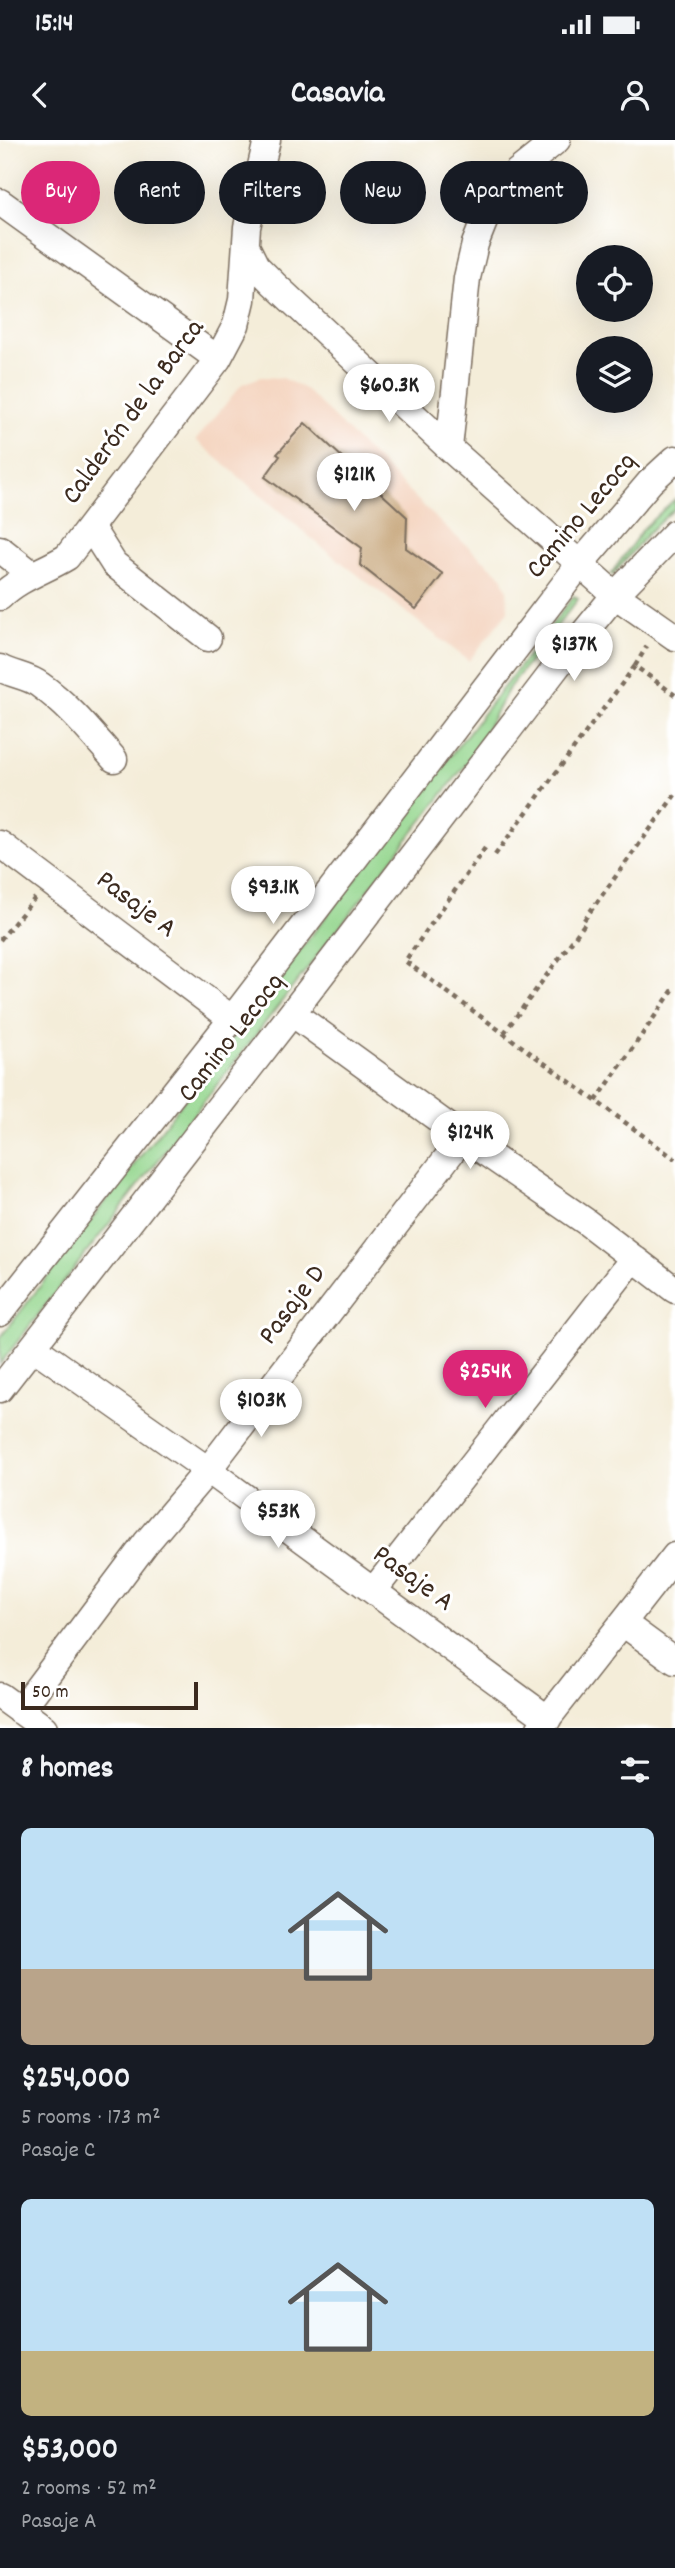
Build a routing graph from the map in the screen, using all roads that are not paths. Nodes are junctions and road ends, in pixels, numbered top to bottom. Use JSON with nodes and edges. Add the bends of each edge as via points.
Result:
{"nodes":[{"id":1,"x":267,"y":140,"type":"edge"},
{"id":2,"x":557,"y":140,"type":"edge"},
{"id":3,"x":0,"y":202,"type":"edge"},
{"id":4,"x":246,"y":246,"type":"junction"},
{"id":5,"x":218,"y":359,"type":"junction"},
{"id":6,"x":450,"y":448,"type":"junction"},
{"id":7,"x":675,"y":460,"type":"edge"},
{"id":8,"x":91,"y":528,"type":"junction"},
{"id":9,"x":675,"y":533,"type":"edge"},
{"id":10,"x":0,"y":549,"type":"edge"},
{"id":11,"x":580,"y":564,"type":"junction"},
{"id":12,"x":32,"y":574,"type":"junction"},
{"id":13,"x":615,"y":595,"type":"junction"},
{"id":14,"x":0,"y":597,"type":"edge"},
{"id":15,"x":675,"y":637,"type":"edge"},
{"id":16,"x":208,"y":638,"type":"dead end"},
{"id":17,"x":0,"y":668,"type":"edge"},
{"id":18,"x":114,"y":759,"type":"dead end"},
{"id":19,"x":0,"y":844,"type":"edge"},
{"id":20,"x":292,"y":1013,"type":"junction"},
{"id":21,"x":232,"y":1019,"type":"junction"},
{"id":22,"x":463,"y":1137,"type":"junction"},
{"id":23,"x":633,"y":1259,"type":"junction"},
{"id":24,"x":675,"y":1290,"type":"edge"},
{"id":25,"x":0,"y":1314,"type":"edge"},
{"id":26,"x":33,"y":1347,"type":"junction"},
{"id":27,"x":0,"y":1389,"type":"edge"},
{"id":28,"x":208,"y":1470,"type":"junction"},
{"id":29,"x":675,"y":1556,"type":"edge"},
{"id":30,"x":374,"y":1590,"type":"junction"},
{"id":31,"x":623,"y":1623,"type":"junction"},
{"id":32,"x":675,"y":1661,"type":"edge"},
{"id":33,"x":10,"y":1704,"type":"edge"},
{"id":34,"x":544,"y":1723,"type":"edge"},
{"id":35,"x":44,"y":1728,"type":"edge"}],
"edges":[{"from":1,"to":4,"type":"street","name":"Calderón de la Barca"},
{"from":2,"to":6,"type":"street","via":[[517,172],[489,209],[475,244],[467,278]]},
{"from":3,"to":5,"type":"street"},
{"from":4,"to":5,"type":"street","name":"Calderón de la Barca","via":[[236,325]]},
{"from":4,"to":6,"type":"street","via":[[256,266],[274,284]]},
{"from":5,"to":8,"type":"street","name":"Calderón de la Barca"},
{"from":6,"to":11,"type":"street"},
{"from":7,"to":11,"type":"street","name":"Camino Lecocq","via":[[650,482]]},
{"from":8,"to":12,"type":"street","name":"Calderón de la Barca","via":[[67,557]]},
{"from":8,"to":16,"type":"street","via":[[114,564]]},
{"from":9,"to":13,"type":"street","name":"Camino Lecocq"},
{"from":10,"to":12,"type":"street"},
{"from":11,"to":13,"type":"street"},
{"from":11,"to":21,"type":"street","name":"Camino Lecocq"},
{"from":12,"to":14,"type":"street","name":"Calderón de la Barca"},
{"from":13,"to":15,"type":"street"},
{"from":13,"to":20,"type":"street","name":"Camino Lecocq"},
{"from":17,"to":18,"type":"street","via":[[38,682],[69,708]]},
{"from":19,"to":21,"type":"street","name":"Pasaje A"},
{"from":20,"to":22,"type":"street"},
{"from":20,"to":26,"type":"street","name":"Camino Lecocq"},
{"from":21,"to":25,"type":"street","name":"Camino Lecocq"},
{"from":22,"to":23,"type":"street"},
{"from":22,"to":28,"type":"street","name":"Pasaje D"},
{"from":23,"to":24,"type":"street"},
{"from":23,"to":30,"type":"street"},
{"from":26,"to":27,"type":"street","name":"Camino Lecocq"},
{"from":26,"to":28,"type":"street","name":"Pasaje A"},
{"from":28,"to":30,"type":"street","name":"Pasaje A"},
{"from":28,"to":33,"type":"street","name":"Pasaje D"},
{"from":29,"to":31,"type":"street"},
{"from":30,"to":34,"type":"street","name":"Pasaje A"},
{"from":31,"to":32,"type":"street"},
{"from":31,"to":34,"type":"street"},
{"from":33,"to":35,"type":"street"}]}
